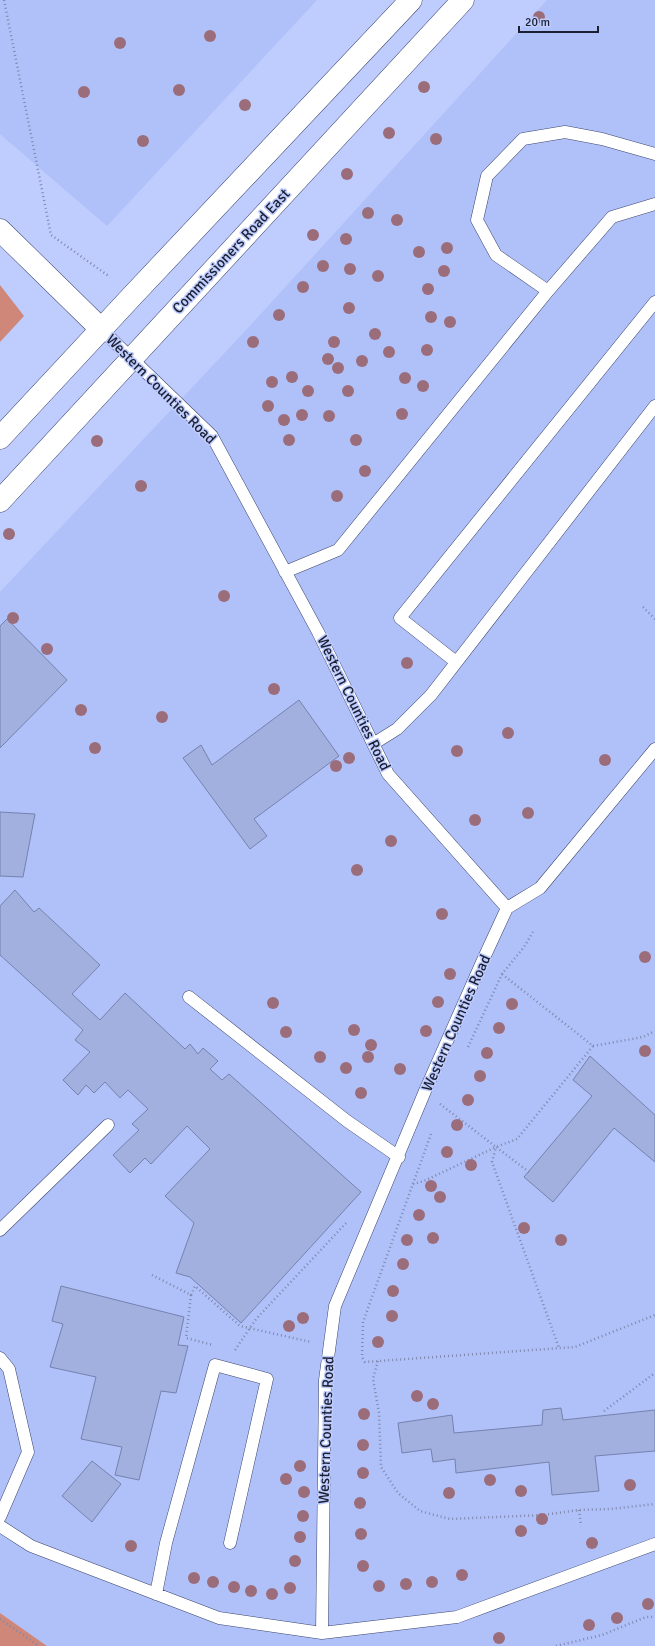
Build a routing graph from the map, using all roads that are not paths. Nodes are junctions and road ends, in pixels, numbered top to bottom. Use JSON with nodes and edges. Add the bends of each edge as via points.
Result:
{"nodes":[{"id":1,"x":411,"y":0,"type":"edge"},
{"id":2,"x":463,"y":0,"type":"edge"},
{"id":3,"x":655,"y":154,"type":"edge"},
{"id":4,"x":655,"y":204,"type":"edge"},
{"id":5,"x":0,"y":230,"type":"edge"},
{"id":6,"x":548,"y":291,"type":"junction"},
{"id":7,"x":655,"y":302,"type":"edge"},
{"id":8,"x":101,"y":329,"type":"junction"},
{"id":9,"x":133,"y":358,"type":"junction"},
{"id":10,"x":655,"y":406,"type":"edge"},
{"id":11,"x":0,"y":438,"type":"edge"},
{"id":12,"x":0,"y":502,"type":"edge"},
{"id":13,"x":286,"y":572,"type":"junction"},
{"id":14,"x":456,"y":662,"type":"junction"},
{"id":15,"x":373,"y":744,"type":"junction"},
{"id":16,"x":655,"y":749,"type":"edge"},
{"id":17,"x":507,"y":908,"type":"junction"},
{"id":18,"x":190,"y":997,"type":"dead end"},
{"id":19,"x":108,"y":1125,"type":"dead end"},
{"id":20,"x":399,"y":1157,"type":"junction"},
{"id":21,"x":0,"y":1230,"type":"edge"},
{"id":22,"x":0,"y":1358,"type":"edge"},
{"id":23,"x":0,"y":1517,"type":"edge"},
{"id":24,"x":0,"y":1526,"type":"edge"},
{"id":25,"x":230,"y":1543,"type":"dead end"},
{"id":26,"x":655,"y":1544,"type":"edge"},
{"id":27,"x":156,"y":1594,"type":"junction"},
{"id":28,"x":322,"y":1633,"type":"junction"}],
"edges":[{"from":1,"to":8,"type":"main road"},
{"from":2,"to":9,"type":"main road","name":"Commissioners Road East"},
{"from":3,"to":6,"type":"lane","via":[[565,132],[523,139],[487,176],[477,220],[496,255]]},
{"from":4,"to":6,"type":"lane","via":[[612,217]]},
{"from":5,"to":8,"type":"main road","name":"Western Counties Road"},
{"from":6,"to":13,"type":"lane","via":[[338,550]]},
{"from":7,"to":14,"type":"lane","via":[[400,618]]},
{"from":8,"to":9,"type":"lane","name":"Western Counties Road"},
{"from":8,"to":11,"type":"main road"},
{"from":9,"to":12,"type":"main road","name":"Commissioners Road East"},
{"from":9,"to":13,"type":"lane","name":"Western Counties Road","via":[[212,436]]},
{"from":10,"to":14,"type":"lane"},
{"from":13,"to":15,"type":"lane","name":"Western Counties Road"},
{"from":14,"to":15,"type":"lane","via":[[431,694],[402,724]]},
{"from":15,"to":17,"type":"lane","name":"Western Counties Road","via":[[388,774]]},
{"from":16,"to":17,"type":"lane","via":[[540,888]]},
{"from":17,"to":20,"type":"lane","name":"Western Counties Road","via":[[425,1091]]},
{"from":18,"to":20,"type":"lane","via":[[347,1121]]},
{"from":19,"to":21,"type":"lane"},
{"from":20,"to":28,"type":"lane","name":"Western Counties Road","via":[[335,1306],[325,1380]]},
{"from":22,"to":23,"type":"lane","via":[[9,1369],[28,1452]]},
{"from":24,"to":27,"type":"lane","via":[[31,1546]]},
{"from":25,"to":27,"type":"lane","via":[[267,1379],[215,1365],[166,1543]]},
{"from":26,"to":28,"type":"lane","via":[[457,1617]]},
{"from":27,"to":28,"type":"lane","via":[[219,1618]]}]}
